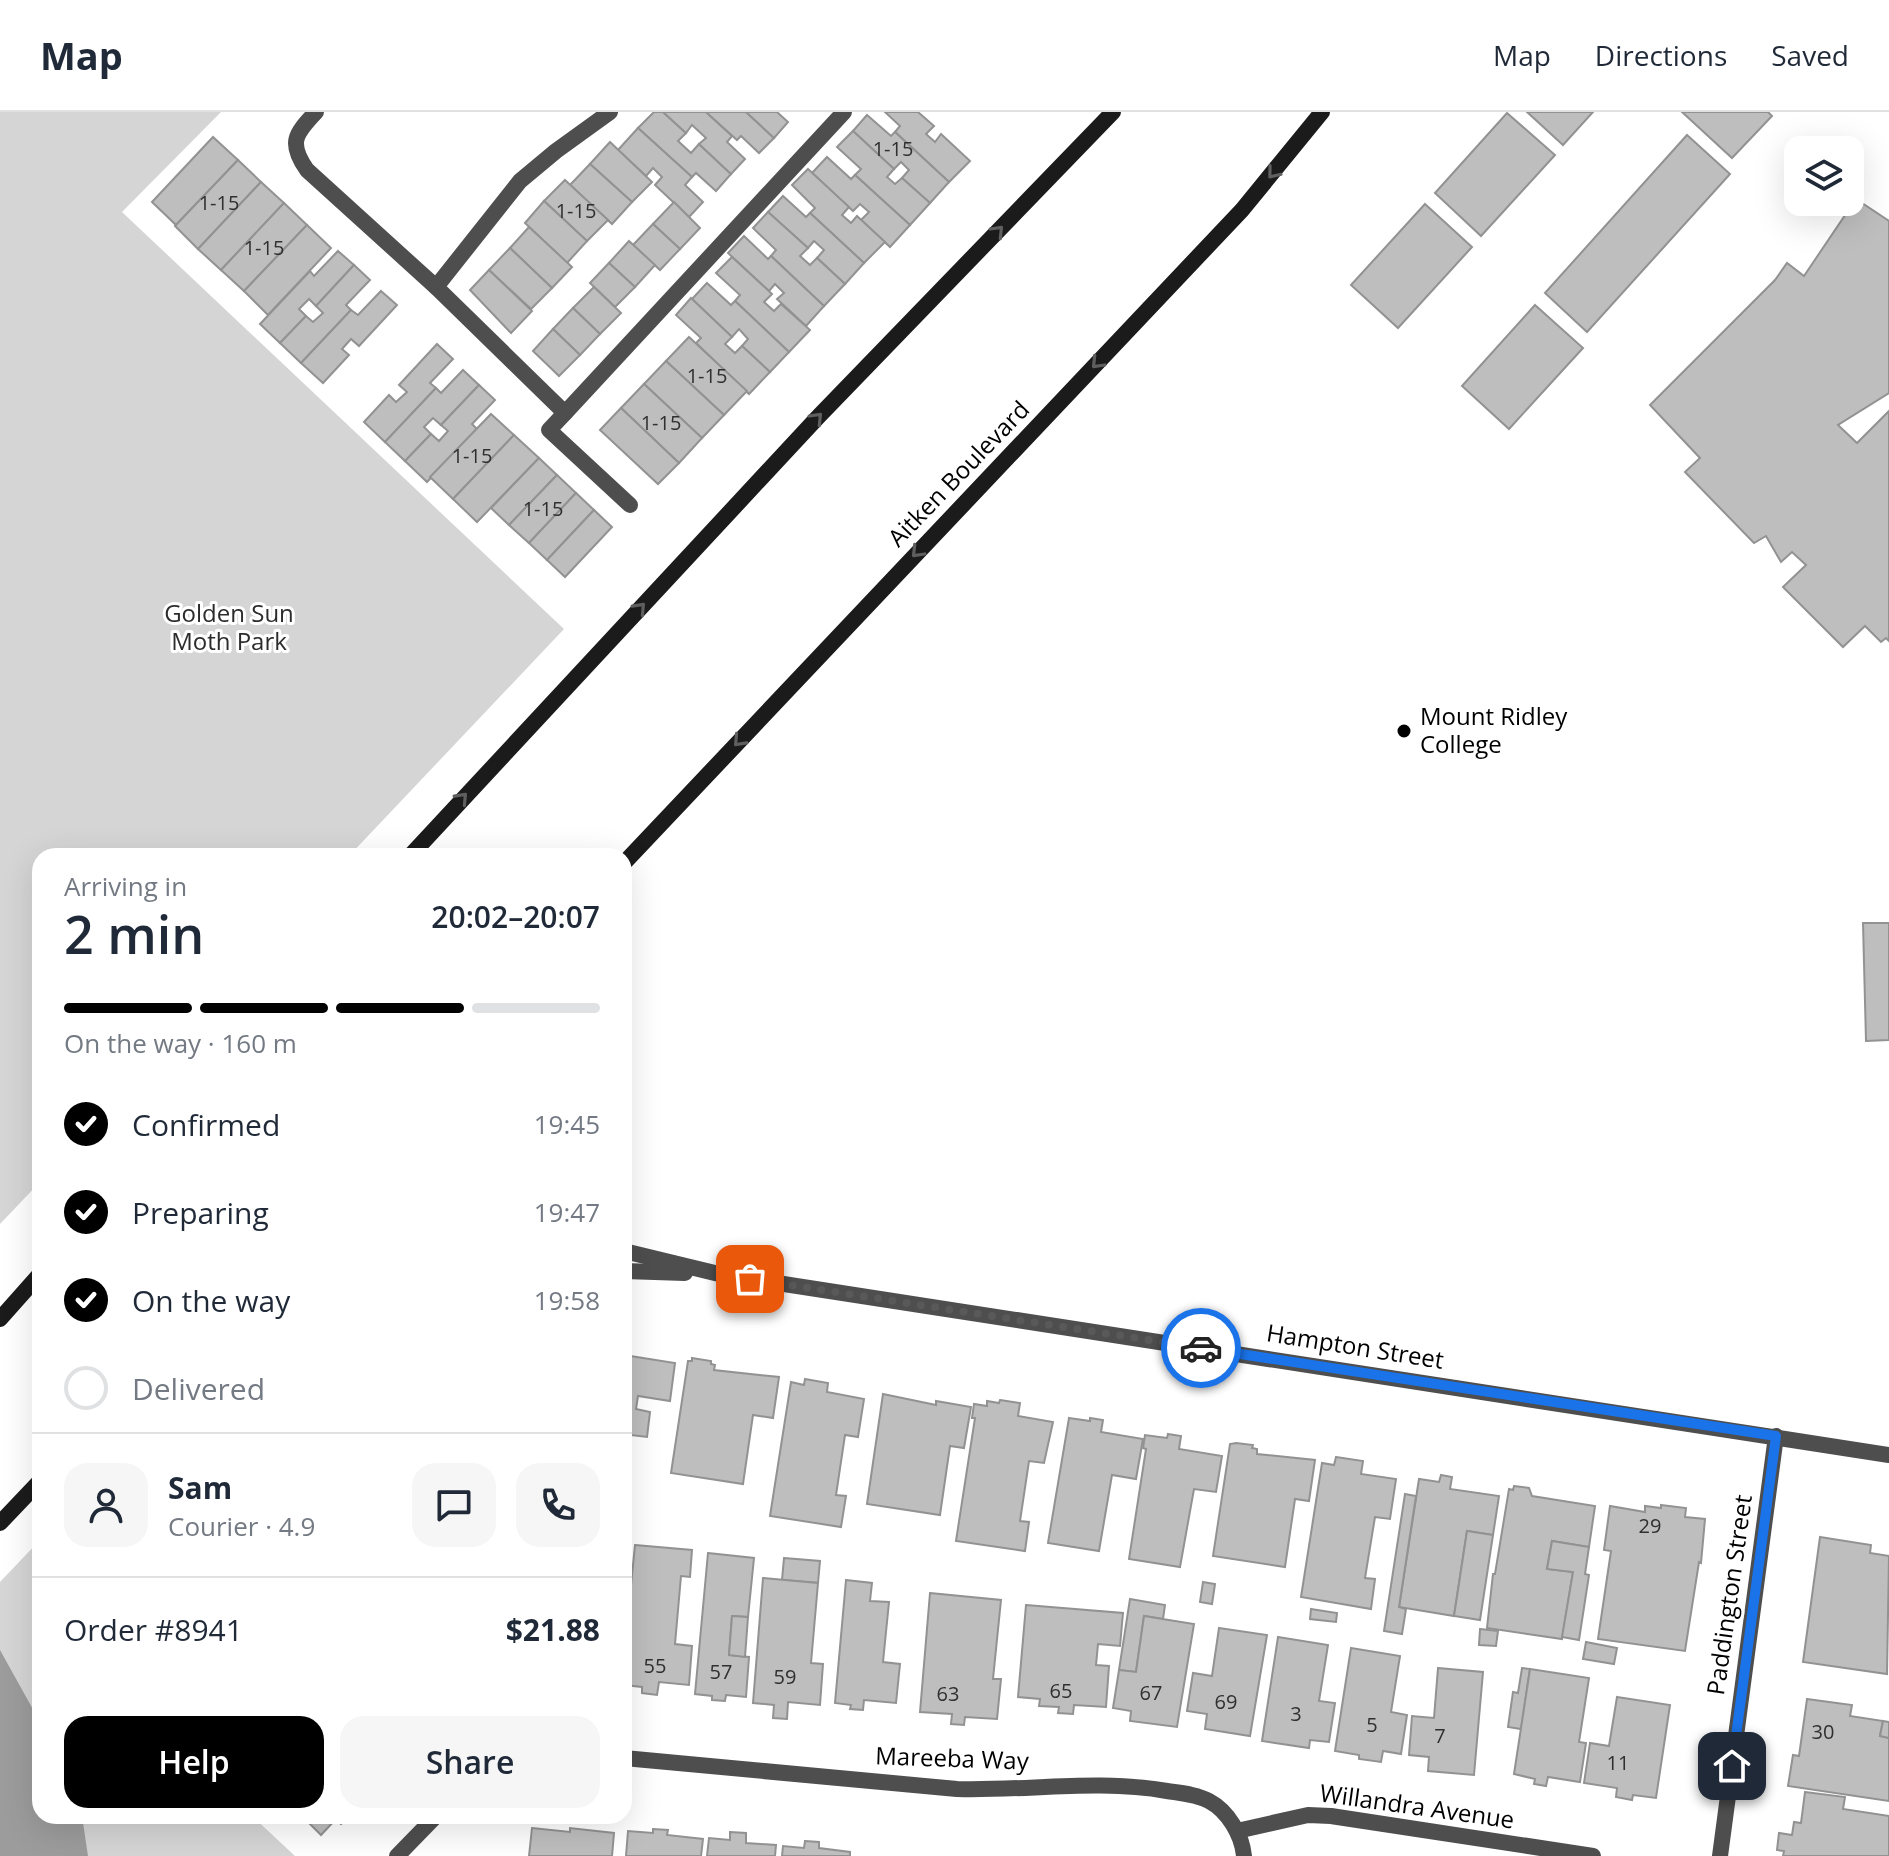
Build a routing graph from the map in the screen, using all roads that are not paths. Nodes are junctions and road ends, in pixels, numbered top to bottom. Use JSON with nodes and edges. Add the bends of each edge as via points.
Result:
{"nodes":[{"id":1,"x":316,"y":112,"type":"edge"},
{"id":2,"x":610,"y":112,"type":"edge"},
{"id":3,"x":844,"y":112,"type":"edge"},
{"id":4,"x":1113,"y":112,"type":"edge"},
{"id":5,"x":1322,"y":112,"type":"edge"},
{"id":6,"x":436,"y":287,"type":"junction"},
{"id":7,"x":565,"y":413,"type":"junction"},
{"id":8,"x":630,"y":505,"type":"dead end"},
{"id":9,"x":417,"y":848,"type":"edge"},
{"id":10,"x":632,"y":855,"type":"edge"},
{"id":11,"x":632,"y":1253,"type":"edge"},
{"id":12,"x":632,"y":1271,"type":"edge"},
{"id":13,"x":719,"y":1274,"type":"junction"},
{"id":14,"x":32,"y":1283,"type":"edge"},
{"id":15,"x":0,"y":1319,"type":"edge"},
{"id":16,"x":1776,"y":1436,"type":"junction"},
{"id":17,"x":1889,"y":1455,"type":"edge"},
{"id":18,"x":32,"y":1489,"type":"edge"},
{"id":19,"x":0,"y":1523,"type":"edge"},
{"id":20,"x":632,"y":1759,"type":"edge"},
{"id":21,"x":428,"y":1824,"type":"edge"},
{"id":22,"x":1237,"y":1831,"type":"junction"},
{"id":23,"x":397,"y":1856,"type":"edge"},
{"id":24,"x":1244,"y":1856,"type":"edge"},
{"id":25,"x":1593,"y":1856,"type":"edge"},
{"id":26,"x":1720,"y":1856,"type":"edge"}],
"edges":[{"from":1,"to":6,"type":"street","via":[[298,130],[296,155]]},
{"from":2,"to":6,"type":"street","via":[[520,181]]},
{"from":3,"to":7,"type":"street"},
{"from":9,"to":4,"type":"main road","one_way":true,"via":[[818,417]]},
{"from":5,"to":10,"type":"main road","name":"Aitken Boulevard","one_way":true,"via":[[1242,210]]},
{"from":6,"to":7,"type":"street"},
{"from":7,"to":8,"type":"street","via":[[549,430]]},
{"from":11,"to":13,"type":"street","name":"Hampton Street"},
{"from":12,"to":13,"type":"street","name":"Hampton Street"},
{"from":13,"to":16,"type":"street","name":"Hampton Street"},
{"from":14,"to":15,"type":"main road"},
{"from":16,"to":17,"type":"street","name":"Hampton Street"},
{"from":16,"to":26,"type":"street","name":"Paddington Street"},
{"from":18,"to":19,"type":"main road"},
{"from":20,"to":22,"type":"street","name":"Mareeba Way","via":[[957,1789],[1148,1787],[1209,1801]]},
{"from":21,"to":23,"type":"street"},
{"from":22,"to":24,"type":"street","name":"Mareeba Way"},
{"from":22,"to":25,"type":"street","name":"Willandra Avenue","via":[[1308,1815],[1331,1816]]}]}
